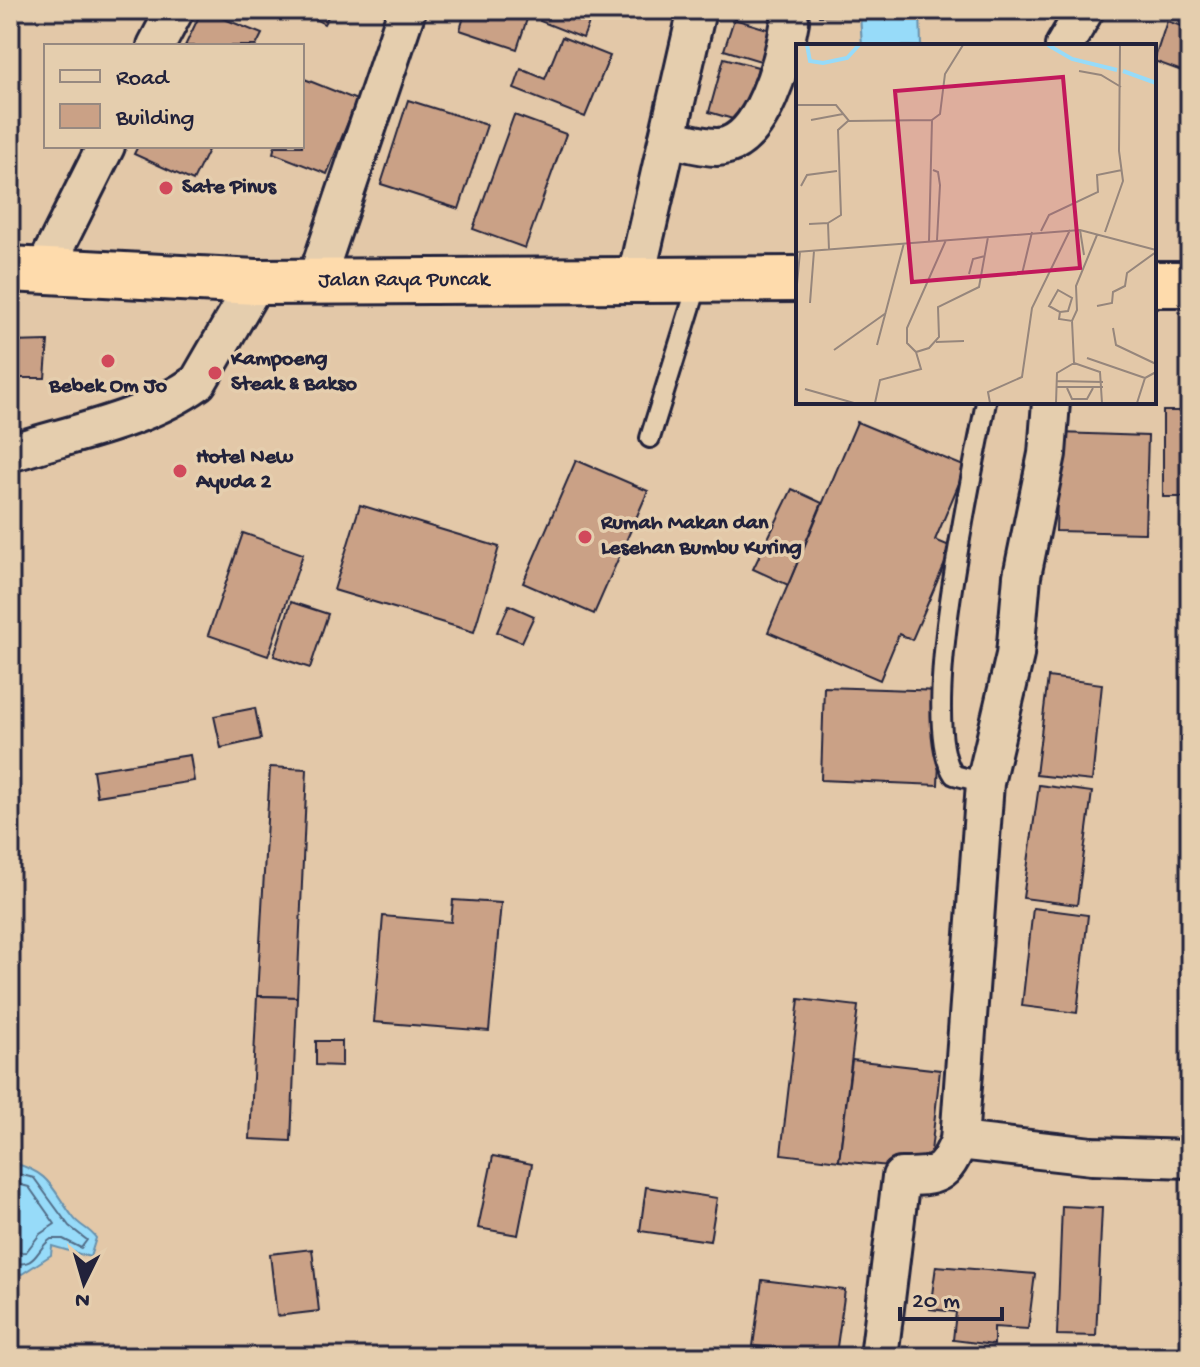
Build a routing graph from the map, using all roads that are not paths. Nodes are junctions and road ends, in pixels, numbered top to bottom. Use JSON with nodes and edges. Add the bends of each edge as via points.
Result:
{"nodes":[{"id":1,"x":175,"y":10,"type":"edge"},
{"id":2,"x":407,"y":10,"type":"edge"},
{"id":3,"x":697,"y":10,"type":"edge"},
{"id":4,"x":1085,"y":10,"type":"edge"},
{"id":5,"x":790,"y":21,"type":"dead end"},
{"id":6,"x":157,"y":44,"type":"edge"},
{"id":7,"x":1065,"y":44,"type":"edge"},
{"id":8,"x":668,"y":138,"type":"junction"},
{"id":9,"x":105,"y":148,"type":"edge"},
{"id":10,"x":27,"y":270,"type":"edge"},
{"id":11,"x":636,"y":277,"type":"junction"},
{"id":12,"x":700,"y":278,"type":"junction"},
{"id":13,"x":796,"y":279,"type":"edge"},
{"id":14,"x":256,"y":282,"type":"junction"},
{"id":15,"x":315,"y":283,"type":"junction"},
{"id":16,"x":1156,"y":284,"type":"edge"},
{"id":17,"x":1190,"y":284,"type":"edge"},
{"id":18,"x":986,"y":404,"type":"edge"},
{"id":19,"x":1051,"y":404,"type":"edge"},
{"id":20,"x":650,"y":438,"type":"dead end"},
{"id":21,"x":10,"y":453,"type":"edge"},
{"id":22,"x":985,"y":783,"type":"junction"},
{"id":23,"x":959,"y":1141,"type":"junction"},
{"id":24,"x":1190,"y":1159,"type":"edge"},
{"id":25,"x":879,"y":1357,"type":"edge"}],
"edges":[{"from":1,"to":6,"type":"street"},
{"from":2,"to":15,"type":"street"},
{"from":3,"to":8,"type":"street"},
{"from":4,"to":7,"type":"street"},
{"from":5,"to":8,"type":"street","via":[[770,96],[752,128],[719,147]]},
{"from":8,"to":11,"type":"street"},
{"from":9,"to":10,"type":"street"},
{"from":10,"to":14,"type":"highway","name":"Jalan Raya Puncak"},
{"from":11,"to":12,"type":"highway","name":"Jalan Raya Puncak"},
{"from":11,"to":15,"type":"highway","name":"Jalan Raya Puncak"},
{"from":12,"to":13,"type":"highway","name":"Jalan Raya Puncak"},
{"from":12,"to":20,"type":"lane"},
{"from":14,"to":15,"type":"highway","name":"Jalan Raya Puncak"},
{"from":14,"to":21,"type":"street","via":[[198,382],[185,392],[148,410]]},
{"from":16,"to":17,"type":"highway"},
{"from":18,"to":22,"type":"lane","via":[[951,583],[942,736],[945,763],[954,775]]},
{"from":19,"to":22,"type":"street","via":[[1047,454],[1022,576],[1015,655]]},
{"from":22,"to":23,"type":"street"},
{"from":23,"to":24,"type":"street","via":[[1092,1156]]},
{"from":23,"to":25,"type":"street","via":[[948,1167],[931,1177],[901,1177]]}]}
